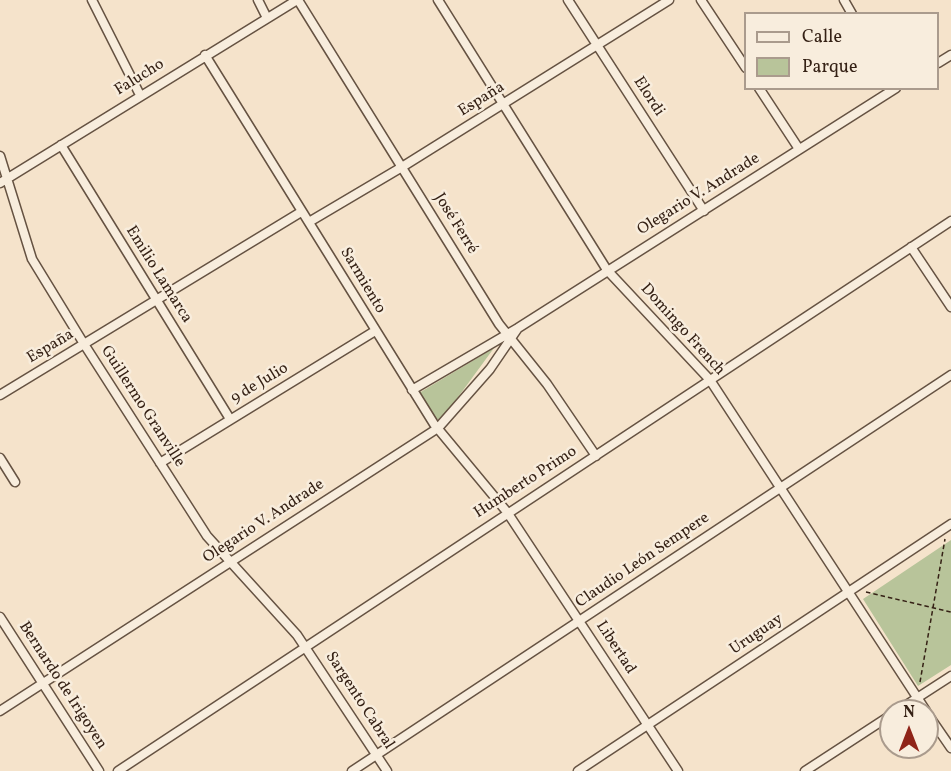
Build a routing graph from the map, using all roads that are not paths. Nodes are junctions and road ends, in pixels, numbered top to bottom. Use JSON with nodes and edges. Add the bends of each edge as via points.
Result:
{"nodes":[{"id":1,"x":92,"y":0,"type":"edge"},
{"id":2,"x":258,"y":0,"type":"edge"},
{"id":3,"x":298,"y":0,"type":"edge"},
{"id":4,"x":438,"y":0,"type":"edge"},
{"id":5,"x":568,"y":0,"type":"edge"},
{"id":6,"x":669,"y":0,"type":"edge"},
{"id":7,"x":701,"y":0,"type":"edge"},
{"id":8,"x":267,"y":18,"type":"junction"},
{"id":9,"x":596,"y":45,"type":"junction"},
{"id":10,"x":205,"y":55,"type":"junction"},
{"id":11,"x":744,"y":65,"type":"edge"},
{"id":12,"x":760,"y":90,"type":"edge"},
{"id":13,"x":893,"y":90,"type":"edge"},
{"id":14,"x":140,"y":95,"type":"junction"},
{"id":15,"x":503,"y":104,"type":"junction"},
{"id":16,"x":61,"y":145,"type":"junction"},
{"id":17,"x":799,"y":149,"type":"junction"},
{"id":18,"x":0,"y":156,"type":"edge"},
{"id":19,"x":402,"y":167,"type":"junction"},
{"id":20,"x":4,"y":181,"type":"edge"},
{"id":21,"x":704,"y":211,"type":"junction"},
{"id":22,"x":301,"y":213,"type":"junction"},
{"id":23,"x":951,"y":221,"type":"edge"},
{"id":24,"x":309,"y":222,"type":"junction"},
{"id":25,"x":911,"y":247,"type":"junction"},
{"id":26,"x":607,"y":270,"type":"junction"},
{"id":27,"x":155,"y":300,"type":"junction"},
{"id":28,"x":951,"y":307,"type":"edge"},
{"id":29,"x":375,"y":331,"type":"junction"},
{"id":30,"x":509,"y":337,"type":"junction"},
{"id":31,"x":84,"y":344,"type":"junction"},
{"id":32,"x":951,"y":375,"type":"edge"},
{"id":33,"x":710,"y":381,"type":"junction"},
{"id":34,"x":412,"y":390,"type":"junction"},
{"id":35,"x":0,"y":395,"type":"edge"},
{"id":36,"x":230,"y":419,"type":"junction"},
{"id":37,"x":438,"y":428,"type":"junction"},
{"id":38,"x":596,"y":456,"type":"junction"},
{"id":39,"x":0,"y":458,"type":"edge"},
{"id":40,"x":160,"y":463,"type":"junction"},
{"id":41,"x":15,"y":482,"type":"dead end"},
{"id":42,"x":780,"y":488,"type":"junction"},
{"id":43,"x":507,"y":512,"type":"junction"},
{"id":44,"x":949,"y":525,"type":"edge"},
{"id":45,"x":230,"y":562,"type":"junction"},
{"id":46,"x":851,"y":590,"type":"junction"},
{"id":47,"x":0,"y":617,"type":"edge"},
{"id":48,"x":579,"y":621,"type":"junction"},
{"id":49,"x":306,"y":647,"type":"junction"},
{"id":50,"x":951,"y":676,"type":"edge"},
{"id":51,"x":42,"y":684,"type":"junction"},
{"id":52,"x":917,"y":698,"type":"joint"},
{"id":53,"x":0,"y":711,"type":"edge"},
{"id":54,"x":879,"y":723,"type":"edge"},
{"id":55,"x":647,"y":726,"type":"junction"},
{"id":56,"x":939,"y":731,"type":"edge"},
{"id":57,"x":951,"y":748,"type":"edge"},
{"id":58,"x":376,"y":755,"type":"junction"},
{"id":59,"x":99,"y":771,"type":"edge"},
{"id":60,"x":118,"y":771,"type":"edge"},
{"id":61,"x":352,"y":771,"type":"edge"},
{"id":62,"x":387,"y":771,"type":"edge"},
{"id":63,"x":578,"y":771,"type":"edge"},
{"id":64,"x":678,"y":771,"type":"edge"},
{"id":65,"x":805,"y":771,"type":"edge"}],
"edges":[{"from":1,"to":14,"type":"street"},
{"from":2,"to":8,"type":"street"},
{"from":3,"to":8,"type":"street","name":"Falucho"},
{"from":3,"to":19,"type":"street","name":"José Ferré"},
{"from":4,"to":15,"type":"street","name":"Domingo French"},
{"from":5,"to":9,"type":"street","name":"Elordi"},
{"from":6,"to":9,"type":"street","name":"España"},
{"from":7,"to":11,"type":"street"},
{"from":8,"to":10,"type":"street","name":"Falucho"},
{"from":9,"to":15,"type":"street","name":"España"},
{"from":9,"to":21,"type":"street","name":"Elordi"},
{"from":10,"to":14,"type":"street","name":"Falucho"},
{"from":10,"to":22,"type":"street","name":"Sarmiento"},
{"from":12,"to":17,"type":"street"},
{"from":13,"to":17,"type":"street","name":"Olegario V. Andrade"},
{"from":14,"to":16,"type":"street","name":"Falucho"},
{"from":15,"to":19,"type":"street","name":"España"},
{"from":15,"to":26,"type":"street","name":"Domingo French"},
{"from":16,"to":20,"type":"street","name":"Falucho"},
{"from":16,"to":27,"type":"street","name":"Emilio Lamarca"},
{"from":17,"to":21,"type":"street","name":"Olegario V. Andrade"},
{"from":18,"to":20,"type":"street","name":"Guillermo Granville"},
{"from":19,"to":24,"type":"street","name":"España"},
{"from":19,"to":30,"type":"street","name":"José Ferré"},
{"from":20,"to":31,"type":"street","name":"Guillermo Granville","via":[[32,259]]},
{"from":21,"to":26,"type":"street","name":"Olegario V. Andrade"},
{"from":22,"to":24,"type":"street","name":"Sarmiento"},
{"from":22,"to":27,"type":"street","name":"España"},
{"from":23,"to":25,"type":"street","name":"Humberto Primo"},
{"from":24,"to":29,"type":"street","name":"Sarmiento"},
{"from":25,"to":28,"type":"street"},
{"from":25,"to":33,"type":"street","name":"Humberto Primo"},
{"from":26,"to":30,"type":"street","name":"Olegario V. Andrade"},
{"from":26,"to":33,"type":"street","name":"Domingo French"},
{"from":27,"to":31,"type":"street","name":"España"},
{"from":27,"to":36,"type":"street","name":"Emilio Lamarca"},
{"from":29,"to":34,"type":"street","name":"Sarmiento"},
{"from":29,"to":36,"type":"street","name":"9 de Julio"},
{"from":30,"to":34,"type":"street","name":"Olegario V. Andrade"},
{"from":30,"to":37,"type":"street","name":"Olegario V. Andrade"},
{"from":30,"to":38,"type":"street","name":"José Ferré"},
{"from":31,"to":35,"type":"street","name":"España"},
{"from":31,"to":40,"type":"street","name":"Guillermo Granville"},
{"from":32,"to":42,"type":"street","name":"Claudio León Sempere"},
{"from":33,"to":38,"type":"street","name":"Humberto Primo"},
{"from":33,"to":42,"type":"street","name":"Domingo French"},
{"from":34,"to":37,"type":"street","name":"Sarmiento"},
{"from":36,"to":40,"type":"street","name":"9 de Julio"},
{"from":37,"to":43,"type":"street","name":"Sarmiento"},
{"from":37,"to":45,"type":"street","name":"Olegario V. Andrade"},
{"from":38,"to":43,"type":"street","name":"Humberto Primo"},
{"from":39,"to":41,"type":"street"},
{"from":40,"to":45,"type":"street","name":"Guillermo Granville","via":[[207,536]]},
{"from":42,"to":46,"type":"street","name":"Domingo French"},
{"from":42,"to":48,"type":"street","name":"Claudio León Sempere"},
{"from":43,"to":48,"type":"street","name":"Libertad"},
{"from":43,"to":49,"type":"street","name":"Humberto Primo"},
{"from":44,"to":46,"type":"street","name":"Uruguay"},
{"from":45,"to":49,"type":"street","name":"Guillermo Granville"},
{"from":45,"to":51,"type":"street","name":"Olegario V. Andrade"},
{"from":46,"to":52,"type":"street","name":"Domingo French"},
{"from":46,"to":55,"type":"street","name":"Uruguay"},
{"from":47,"to":51,"type":"street","name":"Bernardo de Irigoyen"},
{"from":48,"to":55,"type":"street","name":"Libertad"},
{"from":48,"to":58,"type":"street","name":"Claudio León Sempere"},
{"from":49,"to":58,"type":"street","name":"Sargento Cabral"},
{"from":49,"to":60,"type":"street","name":"Humberto Primo"},
{"from":50,"to":52,"type":"street"},
{"from":51,"to":53,"type":"street","name":"Olegario V. Andrade"},
{"from":51,"to":59,"type":"street","name":"Bernardo de Irigoyen"},
{"from":54,"to":65,"type":"street"},
{"from":55,"to":63,"type":"street","name":"Uruguay"},
{"from":55,"to":64,"type":"street","name":"Libertad"},
{"from":56,"to":57,"type":"street","name":"Domingo French"},
{"from":58,"to":61,"type":"street","name":"Claudio León Sempere"},
{"from":58,"to":62,"type":"street","name":"Sargento Cabral"}]}
